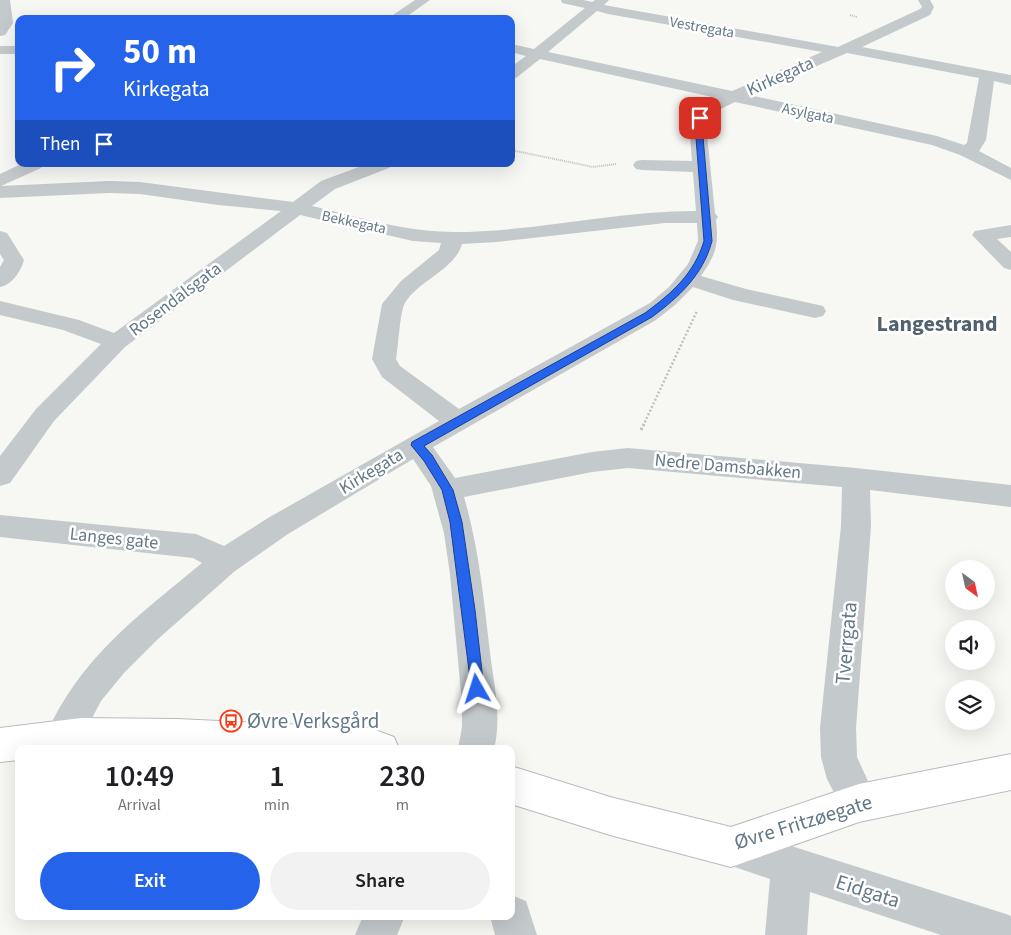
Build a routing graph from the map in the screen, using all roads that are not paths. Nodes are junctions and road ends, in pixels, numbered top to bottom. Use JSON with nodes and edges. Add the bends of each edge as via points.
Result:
{"nodes":[{"id":1,"x":4,"y":0,"type":"edge"},
{"id":2,"x":424,"y":0,"type":"edge"},
{"id":3,"x":567,"y":0,"type":"edge"},
{"id":4,"x":924,"y":0,"type":"edge"},
{"id":5,"x":599,"y":3,"type":"edge"},
{"id":6,"x":400,"y":15,"type":"edge"},
{"id":7,"x":0,"y":32,"type":"edge"},
{"id":8,"x":515,"y":49,"type":"edge"},
{"id":9,"x":0,"y":50,"type":"edge"},
{"id":10,"x":15,"y":50,"type":"edge"},
{"id":11,"x":842,"y":50,"type":"junction"},
{"id":12,"x":536,"y":54,"type":"junction"},
{"id":13,"x":515,"y":72,"type":"edge"},
{"id":14,"x":986,"y":76,"type":"junction"},
{"id":15,"x":1011,"y":80,"type":"edge"},
{"id":16,"x":732,"y":97,"type":"junction"},
{"id":17,"x":966,"y":151,"type":"junction"},
{"id":18,"x":642,"y":165,"type":"road end"},
{"id":19,"x":29,"y":167,"type":"edge"},
{"id":20,"x":374,"y":167,"type":"edge"},
{"id":21,"x":701,"y":167,"type":"junction"},
{"id":22,"x":1011,"y":175,"type":"edge"},
{"id":23,"x":0,"y":181,"type":"edge"},
{"id":24,"x":0,"y":192,"type":"edge"},
{"id":25,"x":296,"y":208,"type":"junction"},
{"id":26,"x":708,"y":217,"type":"junction"},
{"id":27,"x":1011,"y":231,"type":"edge"},
{"id":28,"x":0,"y":237,"type":"edge"},
{"id":29,"x":453,"y":238,"type":"junction"},
{"id":30,"x":1011,"y":264,"type":"edge"},
{"id":31,"x":0,"y":281,"type":"edge"},
{"id":32,"x":699,"y":282,"type":"junction"},
{"id":33,"x":0,"y":308,"type":"edge"},
{"id":34,"x":815,"y":311,"type":"dead end"},
{"id":35,"x":117,"y":342,"type":"junction"},
{"id":36,"x":458,"y":422,"type":"junction"},
{"id":37,"x":416,"y":445,"type":"junction"},
{"id":38,"x":0,"y":476,"type":"edge"},
{"id":39,"x":856,"y":478,"type":"junction"},
{"id":40,"x":447,"y":490,"type":"junction"},
{"id":41,"x":1011,"y":496,"type":"edge"},
{"id":42,"x":0,"y":526,"type":"edge"},
{"id":43,"x":224,"y":562,"type":"junction"},
{"id":44,"x":72,"y":740,"type":"edge"},
{"id":45,"x":351,"y":745,"type":"edge"},
{"id":46,"x":477,"y":745,"type":"edge"},
{"id":47,"x":0,"y":746,"type":"edge"},
{"id":48,"x":1011,"y":772,"type":"edge"},
{"id":49,"x":515,"y":786,"type":"edge"},
{"id":50,"x":859,"y":803,"type":"junction"},
{"id":51,"x":731,"y":847,"type":"junction"},
{"id":52,"x":791,"y":866,"type":"junction"},
{"id":53,"x":382,"y":920,"type":"edge"},
{"id":54,"x":512,"y":920,"type":"edge"},
{"id":55,"x":376,"y":935,"type":"edge"},
{"id":56,"x":516,"y":935,"type":"edge"},
{"id":57,"x":786,"y":935,"type":"edge"},
{"id":58,"x":1006,"y":935,"type":"edge"}],
"edges":[{"from":1,"to":7,"type":"street","via":[[6,23]]},
{"from":2,"to":6,"type":"street"},
{"from":3,"to":5,"type":"street","name":"Vestregata"},
{"from":4,"to":11,"type":"street","name":"Kirkegata","via":[[928,8],[925,12]]},
{"from":5,"to":11,"type":"street","name":"Vestregata","via":[[608,10]]},
{"from":5,"to":12,"type":"street"},
{"from":8,"to":12,"type":"street","name":"Asylgata"},
{"from":9,"to":10,"type":"street"},
{"from":11,"to":14,"type":"street","name":"Vestregata"},
{"from":11,"to":16,"type":"street","name":"Kirkegata"},
{"from":12,"to":13,"type":"street"},
{"from":12,"to":16,"type":"street","name":"Asylgata"},
{"from":14,"to":15,"type":"street","name":"Vestregata"},
{"from":14,"to":17,"type":"street","via":[[977,140]]},
{"from":16,"to":17,"type":"street","name":"Asylgata","via":[[937,141]]},
{"from":16,"to":21,"type":"street","name":"Kirkegata","via":[[700,118]]},
{"from":17,"to":22,"type":"street","name":"Asylgata"},
{"from":18,"to":21,"type":"street"},
{"from":19,"to":23,"type":"street"},
{"from":20,"to":25,"type":"street","name":"Rosendalsgata","via":[[336,180]]},
{"from":21,"to":26,"type":"street","name":"Kirkegata"},
{"from":24,"to":25,"type":"street","name":"Bekkegata","via":[[126,186]]},
{"from":25,"to":29,"type":"street","name":"Bekkegata","via":[[413,234]]},
{"from":25,"to":35,"type":"street","name":"Rosendalsgata"},
{"from":26,"to":29,"type":"street","name":"Bekkegata","via":[[665,217]]},
{"from":26,"to":32,"type":"street","name":"Kirkegata","via":[[708,241]]},
{"from":27,"to":30,"type":"street","via":[[982,235]]},
{"from":28,"to":31,"type":"street","via":[[14,260]]},
{"from":29,"to":36,"type":"street","via":[[449,252],[393,304],[384,359],[391,371]]},
{"from":32,"to":34,"type":"street","via":[[741,296]]},
{"from":32,"to":36,"type":"street","name":"Kirkegata","via":[[648,315]]},
{"from":33,"to":35,"type":"street","via":[[71,325]]},
{"from":35,"to":38,"type":"street","name":"Rosendalsgata","via":[[45,415]]},
{"from":36,"to":37,"type":"street","name":"Kirkegata"},
{"from":37,"to":40,"type":"street","via":[[428,458]]},
{"from":37,"to":43,"type":"street","name":"Kirkegata","via":[[278,526]]},
{"from":39,"to":40,"type":"street","name":"Nedre Damsbakken","via":[[628,458]]},
{"from":39,"to":41,"type":"street","name":"Nedre Damsbakken"},
{"from":39,"to":50,"type":"street","name":"Tverrgata","via":[[856,526],[838,728],[839,757]]},
{"from":40,"to":46,"type":"street","via":[[456,522],[470,620],[479,709]]},
{"from":42,"to":43,"type":"street","name":"Langes gate","via":[[196,546]]},
{"from":43,"to":44,"type":"street","name":"Kirkegata","via":[[112,662],[89,690]]},
{"from":44,"to":45,"type":"main road","via":[[177,736]]},
{"from":44,"to":47,"type":"main road"},
{"from":48,"to":50,"type":"main road","name":"Øvre Fritzøegate"},
{"from":49,"to":51,"type":"main road","name":"Øvre Fritzøegate","via":[[610,816]]},
{"from":50,"to":51,"type":"main road","name":"Øvre Fritzøegate"},
{"from":51,"to":52,"type":"street","name":"Eidgata"},
{"from":52,"to":57,"type":"street"},
{"from":52,"to":58,"type":"street","name":"Eidgata"},
{"from":53,"to":55,"type":"street"},
{"from":54,"to":56,"type":"street"}]}
